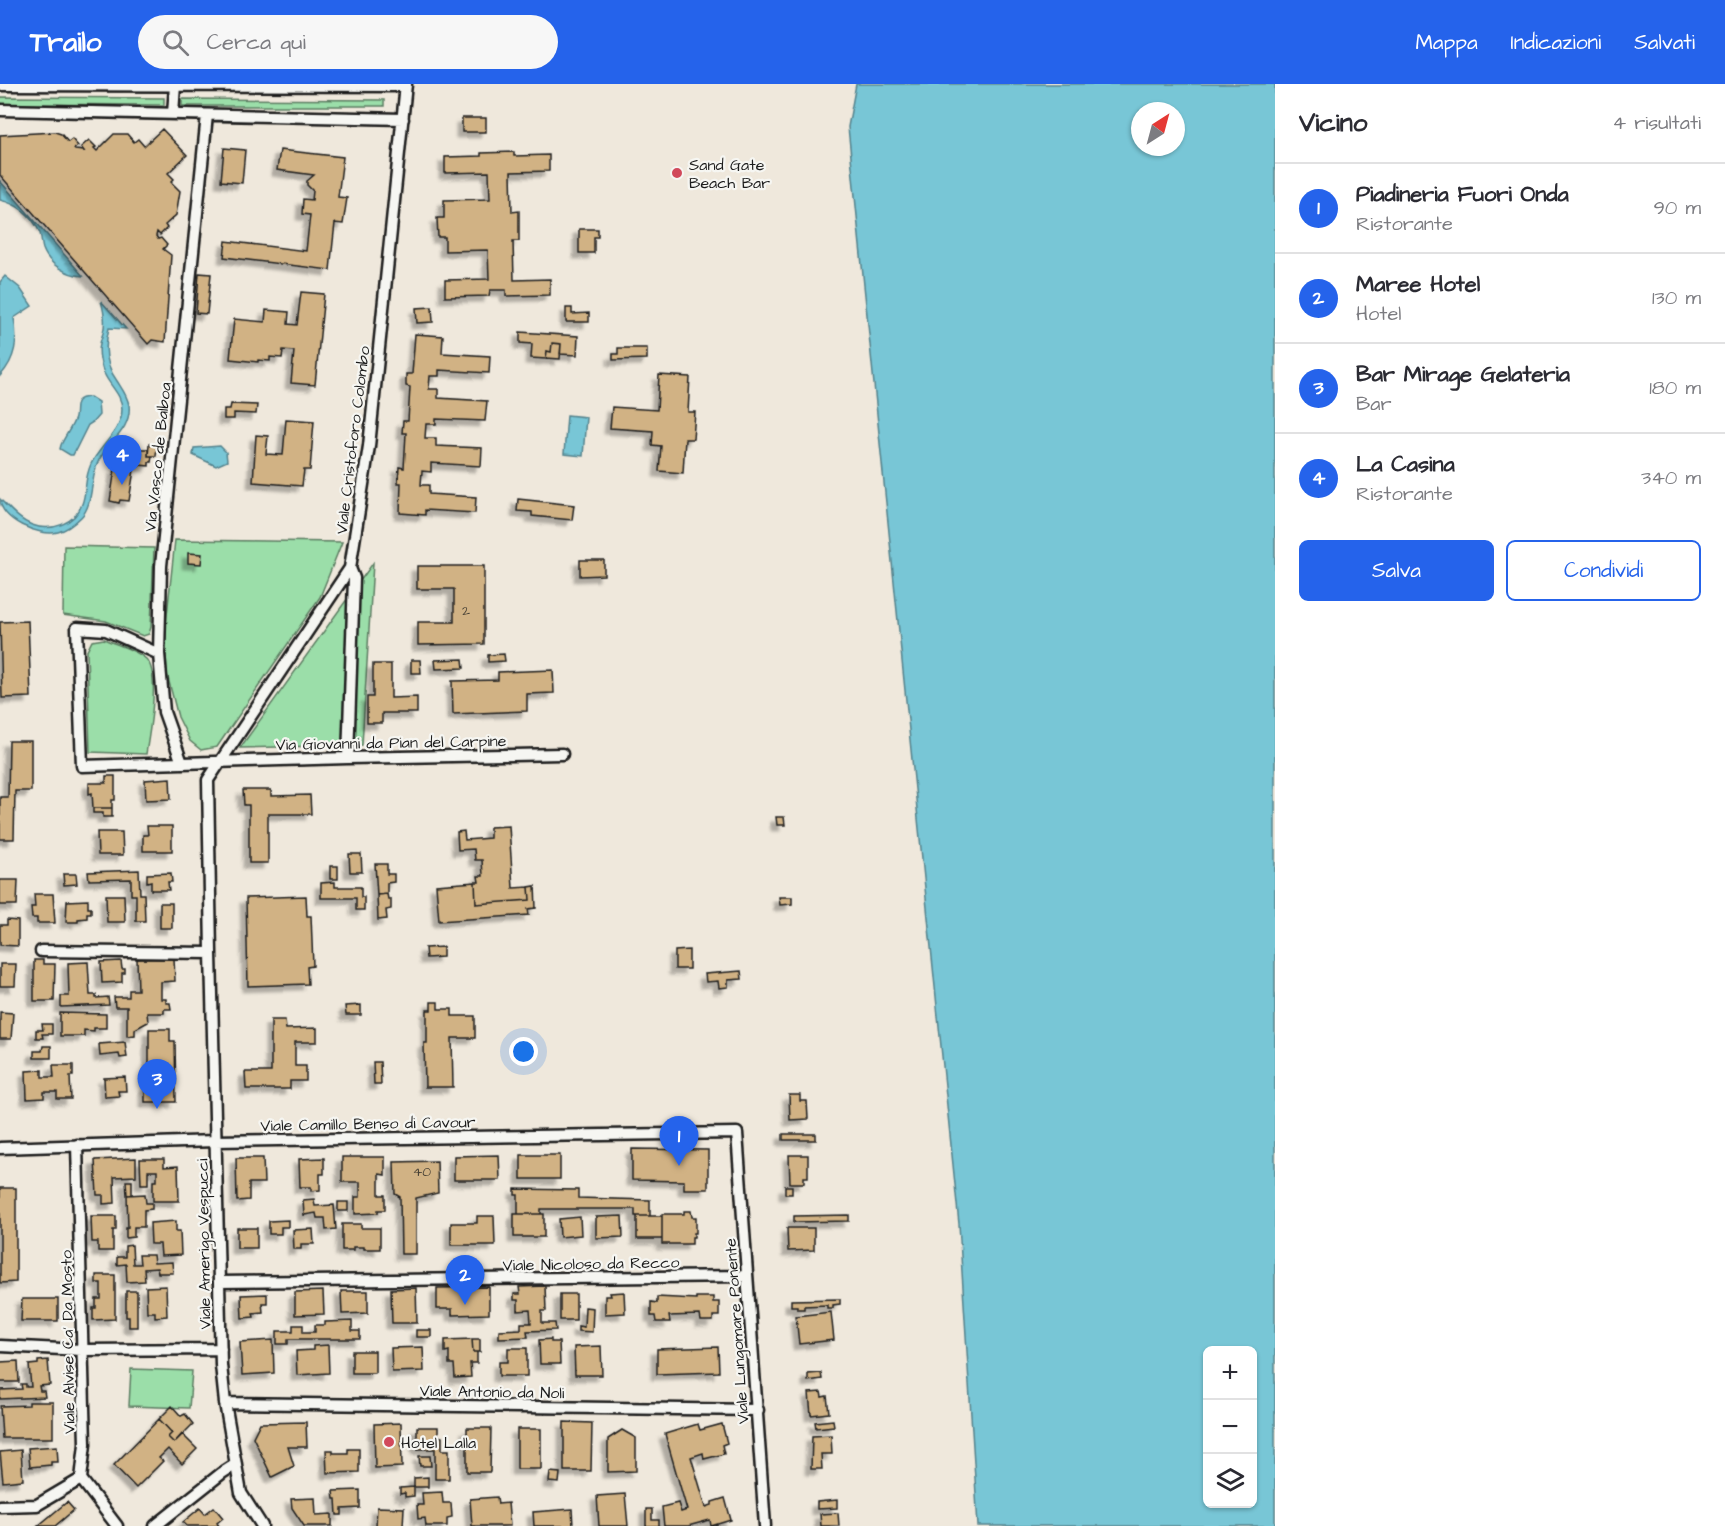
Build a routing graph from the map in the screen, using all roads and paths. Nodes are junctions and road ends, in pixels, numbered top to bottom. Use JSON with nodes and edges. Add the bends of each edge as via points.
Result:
{"nodes":[{"id":1,"x":0,"y":85,"type":"edge"},
{"id":2,"x":406,"y":85,"type":"edge"},
{"id":3,"x":175,"y":86,"type":"edge"},
{"id":4,"x":0,"y":110,"type":"edge"},
{"id":5,"x":173,"y":114,"type":"junction"},
{"id":6,"x":207,"y":115,"type":"junction"},
{"id":7,"x":403,"y":119,"type":"junction"},
{"id":8,"x":350,"y":568,"type":"junction"},
{"id":9,"x":159,"y":654,"type":"junction"},
{"id":10,"x":562,"y":754,"type":"dead end"},
{"id":11,"x":348,"y":758,"type":"junction"},
{"id":12,"x":220,"y":762,"type":"junction"},
{"id":13,"x":182,"y":763,"type":"junction"},
{"id":14,"x":41,"y":951,"type":"dead end"},
{"id":15,"x":211,"y":953,"type":"junction"},
{"id":16,"x":737,"y":1133,"type":"joint"},
{"id":17,"x":215,"y":1141,"type":"junction"},
{"id":18,"x":77,"y":1145,"type":"junction"},
{"id":19,"x":0,"y":1148,"type":"edge"},
{"id":20,"x":747,"y":1276,"type":"junction"},
{"id":21,"x":219,"y":1282,"type":"junction"},
{"id":22,"x":0,"y":1346,"type":"edge"},
{"id":23,"x":221,"y":1349,"type":"junction"},
{"id":24,"x":82,"y":1350,"type":"junction"},
{"id":25,"x":225,"y":1403,"type":"junction"},
{"id":26,"x":758,"y":1410,"type":"junction"},
{"id":27,"x":236,"y":1464,"type":"junction"},
{"id":28,"x":81,"y":1479,"type":"junction"},
{"id":29,"x":0,"y":1506,"type":"edge"},
{"id":30,"x":117,"y":1526,"type":"edge"},
{"id":31,"x":155,"y":1526,"type":"edge"},
{"id":32,"x":262,"y":1526,"type":"edge"},
{"id":33,"x":765,"y":1526,"type":"edge"}],
"edges":[{"from":1,"to":3,"type":"street"},
{"from":2,"to":3,"type":"street"},
{"from":2,"to":7,"type":"street","name":"Viale Cristoforo Colombo"},
{"from":3,"to":5,"type":"street"},
{"from":4,"to":5,"type":"street"},
{"from":5,"to":6,"type":"street"},
{"from":6,"to":7,"type":"street"},
{"from":6,"to":9,"type":"street","name":"Via Vasco de Balboa","via":[[162,555]]},
{"from":7,"to":8,"type":"street","name":"Viale Cristoforo Colombo","via":[[369,446]]},
{"from":8,"to":11,"type":"street","via":[[354,578]]},
{"from":8,"to":12,"type":"street","name":"Viale Cristoforo Colombo"},
{"from":9,"to":13,"type":"street","name":"Via Vasco de Balboa","via":[[164,712]]},
{"from":9,"to":13,"type":"street","via":[[106,630],[76,628],[82,766]]},
{"from":10,"to":11,"type":"street","name":"Via Giovanni da Pian del Carpine"},
{"from":11,"to":12,"type":"street","name":"Via Giovanni da Pian del Carpine"},
{"from":12,"to":13,"type":"street"},
{"from":12,"to":15,"type":"street","name":"Viale Amerigo Vespucci","via":[[208,780]]},
{"from":14,"to":15,"type":"street"},
{"from":15,"to":17,"type":"street","name":"Viale Amerigo Vespucci"},
{"from":16,"to":17,"type":"street","name":"Viale Camillo Benso di Cavour"},
{"from":16,"to":20,"type":"street","name":"Viale Lungomare Ponente"},
{"from":17,"to":18,"type":"street","name":"Viale Camillo Benso di Cavour"},
{"from":17,"to":21,"type":"street","name":"Viale Amerigo Vespucci"},
{"from":18,"to":19,"type":"street","name":"Viale Camillo Benso di Cavour"},
{"from":18,"to":24,"type":"street","name":"Viale Alvise Ca' Da Mosto"},
{"from":20,"to":21,"type":"street","name":"Viale Nicoloso da Recco"},
{"from":20,"to":26,"type":"street","name":"Viale Lungomare Ponente"},
{"from":21,"to":23,"type":"street","name":"Viale Amerigo Vespucci"},
{"from":22,"to":24,"type":"street"},
{"from":23,"to":24,"type":"street"},
{"from":23,"to":25,"type":"street","name":"Viale Amerigo Vespucci"},
{"from":24,"to":28,"type":"street","name":"Viale Alvise Ca' Da Mosto","via":[[85,1444]]},
{"from":25,"to":26,"type":"street","name":"Viale Antonio da Noli"},
{"from":25,"to":27,"type":"street","name":"Viale Amerigo Vespucci"},
{"from":26,"to":33,"type":"street","name":"Viale Lungomare Ponente"},
{"from":27,"to":31,"type":"street"},
{"from":27,"to":32,"type":"street","name":"Viale Amerigo Vespucci","via":[[241,1493]]},
{"from":28,"to":29,"type":"street","via":[[37,1505]]},
{"from":28,"to":30,"type":"street"}]}
